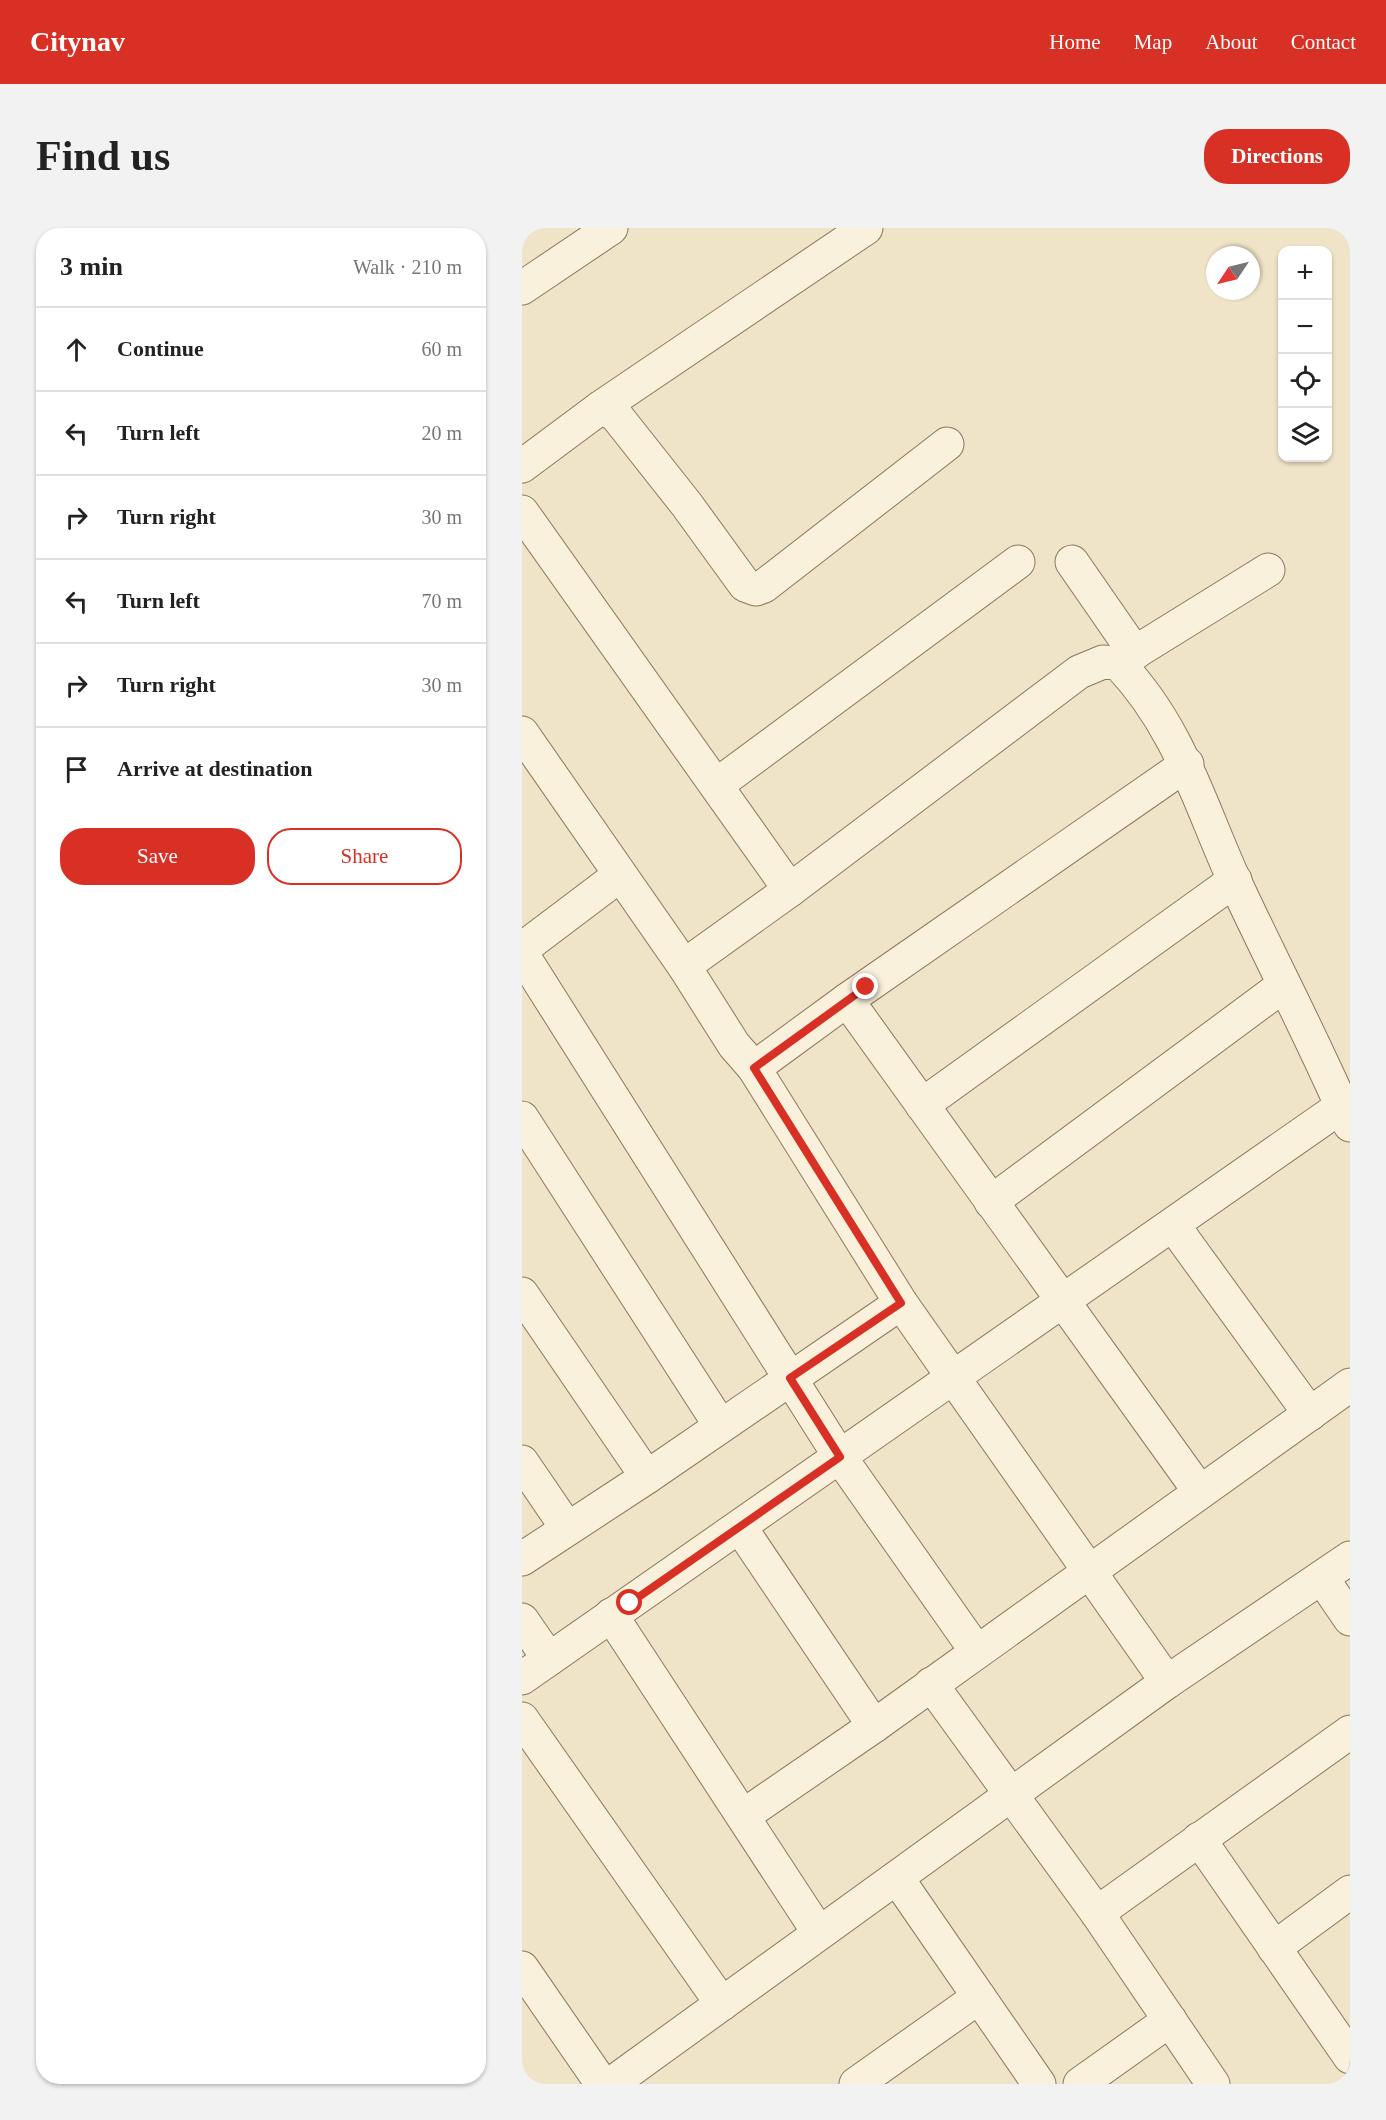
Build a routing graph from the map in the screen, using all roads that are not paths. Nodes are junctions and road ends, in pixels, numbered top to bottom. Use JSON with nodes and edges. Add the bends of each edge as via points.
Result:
{"nodes":[{"id":1,"x":610,"y":228,"type":"edge"},
{"id":2,"x":866,"y":228,"type":"edge"},
{"id":3,"x":522,"y":288,"type":"edge"},
{"id":4,"x":600,"y":408,"type":"junction"},
{"id":5,"x":947,"y":444,"type":"dead end"},
{"id":6,"x":522,"y":466,"type":"edge"},
{"id":7,"x":522,"y":512,"type":"edge"},
{"id":8,"x":1018,"y":562,"type":"dead end"},
{"id":9,"x":1072,"y":562,"type":"dead end"},
{"id":10,"x":1268,"y":570,"type":"dead end"},
{"id":11,"x":1127,"y":658,"type":"junction"},
{"id":12,"x":522,"y":734,"type":"edge"},
{"id":13,"x":1187,"y":764,"type":"junction"},
{"id":14,"x":718,"y":784,"type":"junction"},
{"id":15,"x":620,"y":875,"type":"junction"},
{"id":16,"x":1235,"y":880,"type":"junction"},
{"id":17,"x":790,"y":890,"type":"junction"},
{"id":18,"x":522,"y":949,"type":"edge"},
{"id":19,"x":522,"y":954,"type":"edge"},
{"id":20,"x":684,"y":966,"type":"junction"},
{"id":21,"x":1284,"y":985,"type":"junction"},
{"id":22,"x":847,"y":1000,"type":"junction"},
{"id":23,"x":754,"y":1068,"type":"junction"},
{"id":24,"x":921,"y":1104,"type":"junction"},
{"id":25,"x":1346,"y":1116,"type":"edge"},
{"id":26,"x":522,"y":1118,"type":"edge"},
{"id":27,"x":991,"y":1202,"type":"junction"},
{"id":28,"x":1173,"y":1225,"type":"junction"},
{"id":29,"x":522,"y":1293,"type":"edge"},
{"id":30,"x":1064,"y":1302,"type":"junction"},
{"id":31,"x":901,"y":1303,"type":"junction"},
{"id":32,"x":790,"y":1378,"type":"junction"},
{"id":33,"x":954,"y":1378,"type":"junction"},
{"id":34,"x":1350,"y":1385,"type":"edge"},
{"id":35,"x":1311,"y":1414,"type":"junction"},
{"id":36,"x":720,"y":1425,"type":"junction"},
{"id":37,"x":840,"y":1457,"type":"junction"},
{"id":38,"x":522,"y":1462,"type":"edge"},
{"id":39,"x":647,"y":1477,"type":"junction"},
{"id":40,"x":1200,"y":1492,"type":"junction"},
{"id":41,"x":740,"y":1527,"type":"junction"},
{"id":42,"x":567,"y":1528,"type":"junction"},
{"id":43,"x":1350,"y":1558,"type":"edge"},
{"id":44,"x":522,"y":1559,"type":"edge"},
{"id":45,"x":1089,"y":1571,"type":"junction"},
{"id":46,"x":1322,"y":1578,"type":"junction"},
{"id":47,"x":611,"y":1616,"type":"junction"},
{"id":48,"x":1350,"y":1619,"type":"edge"},
{"id":49,"x":522,"y":1620,"type":"edge"},
{"id":50,"x":977,"y":1652,"type":"junction"},
{"id":51,"x":549,"y":1659,"type":"junction"},
{"id":52,"x":522,"y":1678,"type":"edge"},
{"id":53,"x":1167,"y":1683,"type":"junction"},
{"id":54,"x":931,"y":1684,"type":"junction"},
{"id":55,"x":522,"y":1719,"type":"edge"},
{"id":56,"x":874,"y":1726,"type":"junction"},
{"id":57,"x":1350,"y":1732,"type":"edge"},
{"id":58,"x":1011,"y":1795,"type":"junction"},
{"id":59,"x":743,"y":1816,"type":"junction"},
{"id":60,"x":1199,"y":1839,"type":"junction"},
{"id":61,"x":897,"y":1878,"type":"junction"},
{"id":62,"x":1350,"y":1892,"type":"edge"},
{"id":63,"x":1097,"y":1913,"type":"junction"},
{"id":64,"x":819,"y":1933,"type":"junction"},
{"id":65,"x":1274,"y":1948,"type":"junction"},
{"id":66,"x":523,"y":1970,"type":"edge"},
{"id":67,"x":979,"y":1997,"type":"junction"},
{"id":68,"x":722,"y":2004,"type":"junction"},
{"id":69,"x":1170,"y":2020,"type":"junction"},
{"id":70,"x":1350,"y":2057,"type":"edge"},
{"id":71,"x":602,"y":2084,"type":"edge"},
{"id":72,"x":611,"y":2084,"type":"edge"},
{"id":73,"x":856,"y":2084,"type":"edge"},
{"id":74,"x":1039,"y":2084,"type":"edge"},
{"id":75,"x":1080,"y":2084,"type":"edge"},
{"id":76,"x":1213,"y":2084,"type":"edge"}],
"edges":[{"from":1,"to":3,"type":"street"},
{"from":2,"to":4,"type":"street"},
{"from":4,"to":5,"type":"street","via":[[615,414],[628,427],[745,585],[756,590]]},
{"from":4,"to":6,"type":"street"},
{"from":7,"to":14,"type":"street"},
{"from":8,"to":14,"type":"street"},
{"from":9,"to":11,"type":"street"},
{"from":10,"to":11,"type":"street"},
{"from":11,"to":13,"type":"street","via":[[1137,684],[1165,722]]},
{"from":11,"to":17,"type":"street","via":[[1079,672]]},
{"from":12,"to":15,"type":"street"},
{"from":13,"to":16,"type":"street"},
{"from":13,"to":22,"type":"street"},
{"from":14,"to":17,"type":"street"},
{"from":15,"to":18,"type":"street"},
{"from":15,"to":20,"type":"street"},
{"from":16,"to":21,"type":"street"},
{"from":16,"to":24,"type":"street"},
{"from":17,"to":20,"type":"street"},
{"from":19,"to":32,"type":"street"},
{"from":20,"to":23,"type":"street","via":[[734,1045]]},
{"from":21,"to":25,"type":"street"},
{"from":21,"to":27,"type":"street"},
{"from":22,"to":23,"type":"street"},
{"from":22,"to":24,"type":"street"},
{"from":23,"to":31,"type":"street"},
{"from":24,"to":27,"type":"street"},
{"from":25,"to":28,"type":"street"},
{"from":26,"to":36,"type":"street"},
{"from":27,"to":30,"type":"street"},
{"from":28,"to":30,"type":"street"},
{"from":28,"to":35,"type":"street"},
{"from":29,"to":39,"type":"street"},
{"from":30,"to":33,"type":"street"},
{"from":30,"to":40,"type":"street"},
{"from":31,"to":32,"type":"street"},
{"from":31,"to":33,"type":"street"},
{"from":32,"to":36,"type":"street"},
{"from":32,"to":37,"type":"street"},
{"from":33,"to":37,"type":"street"},
{"from":33,"to":45,"type":"street"},
{"from":34,"to":35,"type":"street"},
{"from":35,"to":40,"type":"street"},
{"from":36,"to":39,"type":"street"},
{"from":37,"to":41,"type":"street"},
{"from":37,"to":50,"type":"street"},
{"from":38,"to":42,"type":"street"},
{"from":39,"to":42,"type":"street"},
{"from":40,"to":45,"type":"street"},
{"from":41,"to":47,"type":"street"},
{"from":41,"to":56,"type":"street"},
{"from":42,"to":44,"type":"street"},
{"from":43,"to":46,"type":"street"},
{"from":45,"to":50,"type":"street"},
{"from":45,"to":53,"type":"street"},
{"from":46,"to":48,"type":"street"},
{"from":46,"to":53,"type":"street"},
{"from":47,"to":51,"type":"street"},
{"from":47,"to":59,"type":"street"},
{"from":49,"to":51,"type":"street"},
{"from":50,"to":54,"type":"street"},
{"from":51,"to":52,"type":"street"},
{"from":53,"to":58,"type":"street"},
{"from":54,"to":56,"type":"street"},
{"from":54,"to":58,"type":"street"},
{"from":55,"to":68,"type":"street"},
{"from":56,"to":59,"type":"street"},
{"from":57,"to":60,"type":"street"},
{"from":58,"to":61,"type":"street"},
{"from":58,"to":63,"type":"street"},
{"from":59,"to":64,"type":"street"},
{"from":60,"to":63,"type":"street"},
{"from":60,"to":65,"type":"street"},
{"from":61,"to":64,"type":"street"},
{"from":61,"to":67,"type":"street"},
{"from":62,"to":65,"type":"street"},
{"from":63,"to":69,"type":"street"},
{"from":64,"to":68,"type":"street"},
{"from":65,"to":70,"type":"street"},
{"from":66,"to":71,"type":"street"},
{"from":67,"to":73,"type":"street"},
{"from":67,"to":74,"type":"street"},
{"from":68,"to":72,"type":"street"},
{"from":69,"to":75,"type":"street"},
{"from":69,"to":76,"type":"street"}]}
